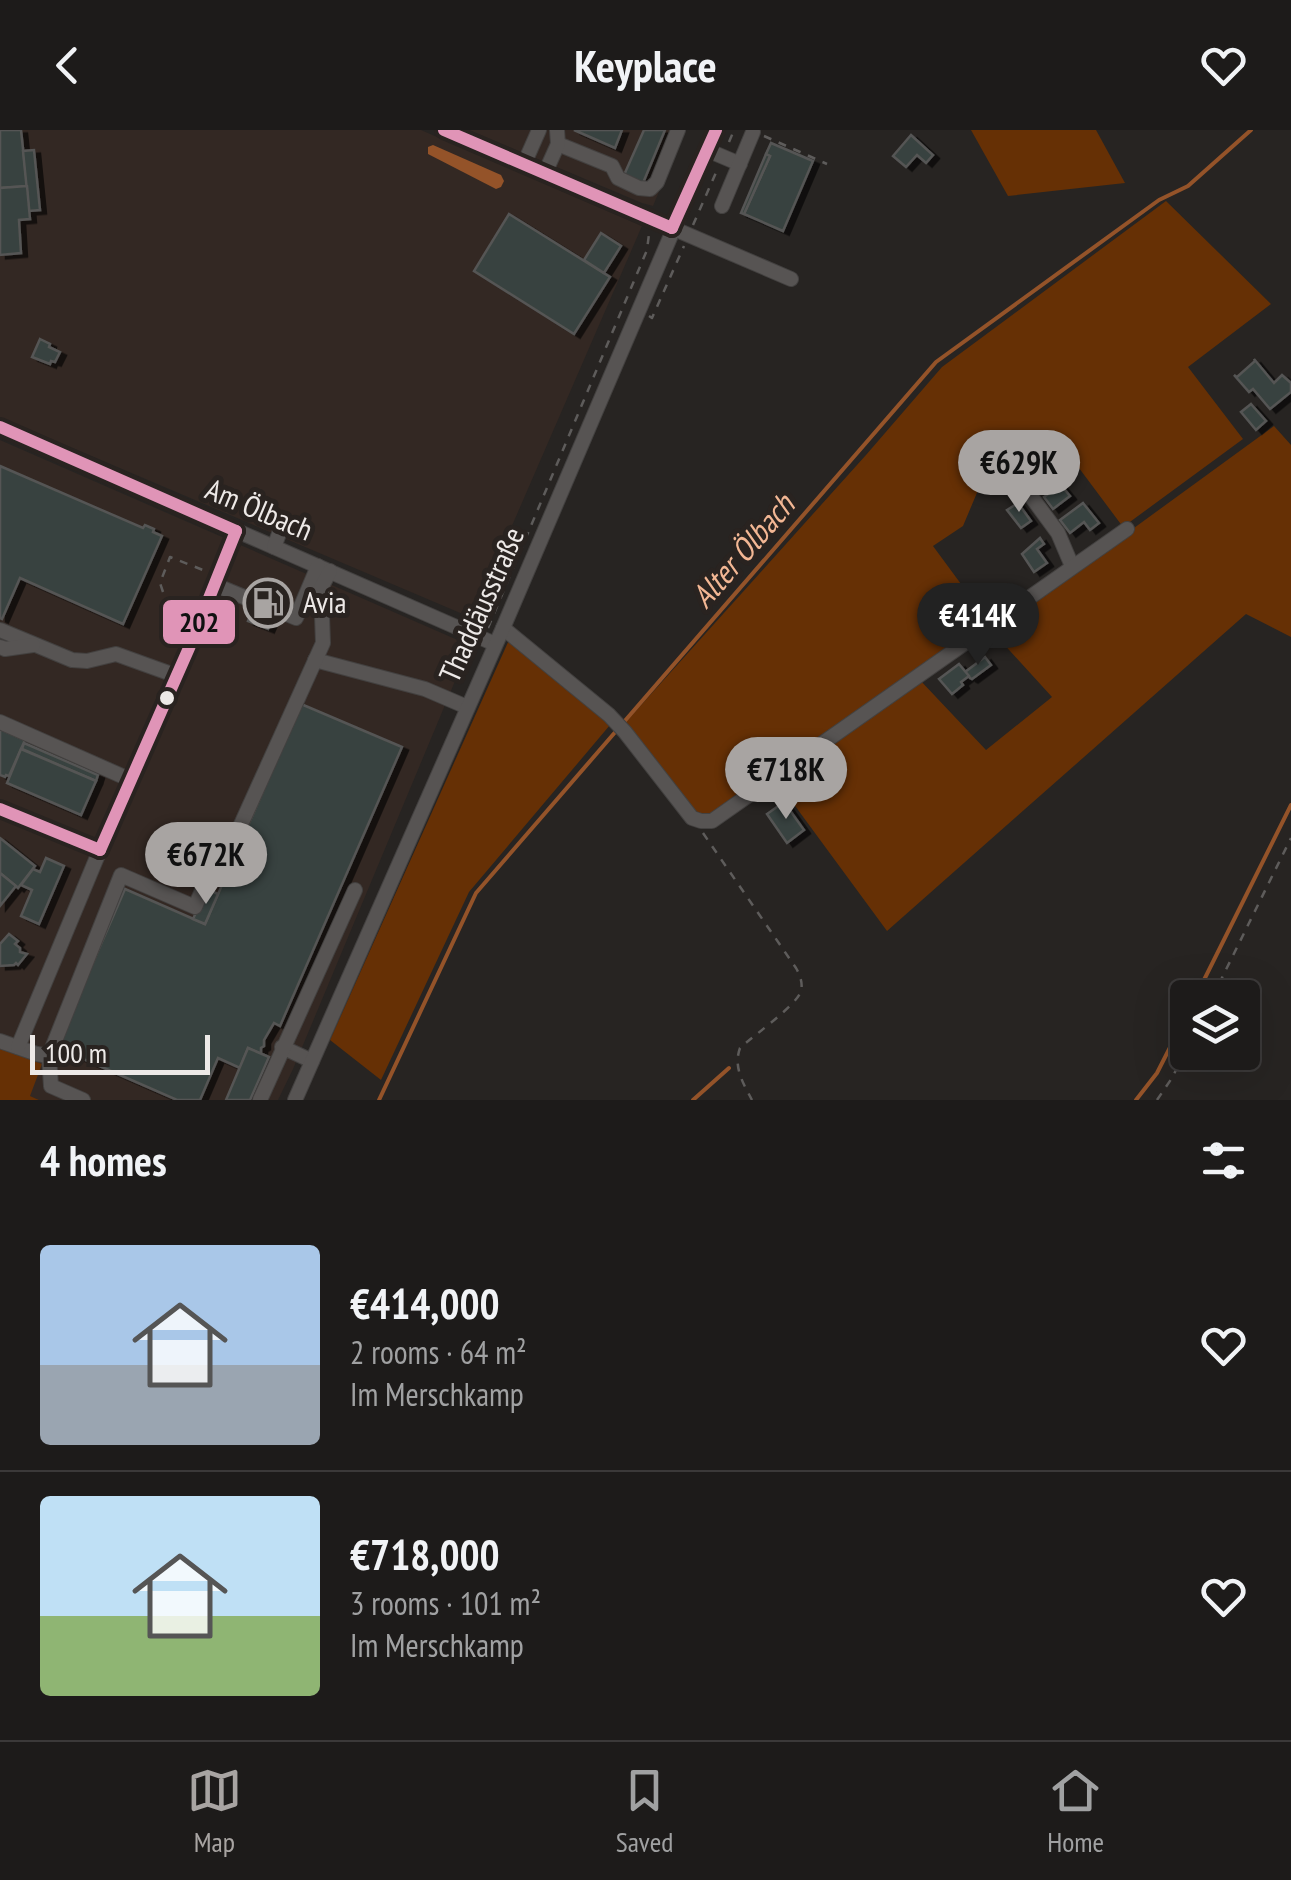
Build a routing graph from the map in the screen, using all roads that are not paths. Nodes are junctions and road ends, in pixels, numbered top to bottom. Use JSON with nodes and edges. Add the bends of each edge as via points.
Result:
{"nodes":[{"id":1,"x":539,"y":130,"type":"edge"},
{"id":2,"x":678,"y":130,"type":"edge"},
{"id":3,"x":716,"y":130,"type":"edge"},
{"id":4,"x":454,"y":132,"type":"edge"},
{"id":5,"x":753,"y":132,"type":"edge"},
{"id":6,"x":557,"y":137,"type":"edge"},
{"id":7,"x":707,"y":150,"type":"junction"},
{"id":8,"x":524,"y":164,"type":"junction"},
{"id":9,"x":740,"y":164,"type":"junction"},
{"id":10,"x":545,"y":173,"type":"junction"},
{"id":11,"x":722,"y":206,"type":"dead end"},
{"id":12,"x":672,"y":228,"type":"junction"},
{"id":13,"x":792,"y":279,"type":"dead end"},
{"id":14,"x":0,"y":427,"type":"edge"},
{"id":15,"x":1030,"y":495,"type":"dead end"},
{"id":16,"x":1127,"y":528,"type":"dead end"},
{"id":17,"x":236,"y":531,"type":"junction"},
{"id":18,"x":280,"y":532,"type":"dead end"},
{"id":19,"x":274,"y":548,"type":"junction"},
{"id":20,"x":1072,"y":566,"type":"junction"},
{"id":21,"x":324,"y":568,"type":"junction"},
{"id":22,"x":216,"y":581,"type":"junction"},
{"id":23,"x":256,"y":602,"type":"dead end"},
{"id":24,"x":277,"y":610,"type":"dead end"},
{"id":25,"x":502,"y":628,"type":"junction"},
{"id":26,"x":0,"y":630,"type":"edge"},
{"id":27,"x":489,"y":641,"type":"junction"},
{"id":28,"x":34,"y":644,"type":"junction"},
{"id":29,"x":0,"y":647,"type":"edge"},
{"id":30,"x":315,"y":660,"type":"junction"},
{"id":31,"x":176,"y":676,"type":"junction"},
{"id":32,"x":468,"y":706,"type":"junction"},
{"id":33,"x":0,"y":722,"type":"edge"},
{"id":34,"x":131,"y":780,"type":"junction"},
{"id":35,"x":0,"y":809,"type":"edge"},
{"id":36,"x":100,"y":850,"type":"junction"},
{"id":37,"x":355,"y":890,"type":"dead end"},
{"id":38,"x":0,"y":1041,"type":"edge"},
{"id":39,"x":18,"y":1047,"type":"junction"},
{"id":40,"x":282,"y":1047,"type":"junction"},
{"id":41,"x":48,"y":1056,"type":"junction"},
{"id":42,"x":312,"y":1061,"type":"junction"},
{"id":43,"x":83,"y":1100,"type":"edge"},
{"id":44,"x":260,"y":1100,"type":"edge"},
{"id":45,"x":295,"y":1100,"type":"edge"}],
"edges":[{"from":1,"to":8,"type":"street"},
{"from":2,"to":6,"type":"street","via":[[657,182],[644,190]]},
{"from":3,"to":7,"type":"street","name":"Thaddäusstraße"},
{"from":4,"to":8,"type":"street"},
{"from":5,"to":9,"type":"street"},
{"from":6,"to":10,"type":"street"},
{"from":7,"to":9,"type":"street"},
{"from":7,"to":12,"type":"street","name":"Thaddäusstraße"},
{"from":8,"to":10,"type":"street"},
{"from":9,"to":11,"type":"street"},
{"from":10,"to":12,"type":"street"},
{"from":12,"to":13,"type":"street"},
{"from":12,"to":25,"type":"street","name":"Thaddäusstraße"},
{"from":14,"to":17,"type":"street","name":"Am Ölbach"},
{"from":15,"to":20,"type":"street"},
{"from":16,"to":20,"type":"street"},
{"from":17,"to":19,"type":"street","name":"Am Ölbach"},
{"from":17,"to":22,"type":"street"},
{"from":18,"to":19,"type":"street"},
{"from":19,"to":21,"type":"street","name":"Am Ölbach"},
{"from":20,"to":25,"type":"street","via":[[712,820],[692,818],[609,715]]},
{"from":21,"to":24,"type":"street","via":[[296,618]]},
{"from":21,"to":27,"type":"street","name":"Am Ölbach"},
{"from":21,"to":30,"type":"street","via":[[323,643]]},
{"from":22,"to":23,"type":"street"},
{"from":22,"to":31,"type":"street"},
{"from":25,"to":27,"type":"street","name":"Thaddäusstraße"},
{"from":26,"to":28,"type":"street"},
{"from":27,"to":32,"type":"street","name":"Thaddäusstraße"},
{"from":28,"to":29,"type":"street"},
{"from":28,"to":31,"type":"street","via":[[80,662],[123,656]]},
{"from":30,"to":32,"type":"street"},
{"from":30,"to":41,"type":"street","via":[[229,851],[210,871],[195,907],[121,874]]},
{"from":31,"to":34,"type":"street"},
{"from":32,"to":42,"type":"street","name":"Thaddäusstraße"},
{"from":33,"to":34,"type":"street"},
{"from":34,"to":36,"type":"street"},
{"from":35,"to":36,"type":"street"},
{"from":36,"to":39,"type":"street"},
{"from":37,"to":40,"type":"street"},
{"from":38,"to":39,"type":"street"},
{"from":39,"to":41,"type":"street"},
{"from":40,"to":42,"type":"street"},
{"from":40,"to":44,"type":"street"},
{"from":41,"to":43,"type":"street","via":[[51,1086]]},
{"from":42,"to":45,"type":"street","name":"Thaddäusstraße"}]}
